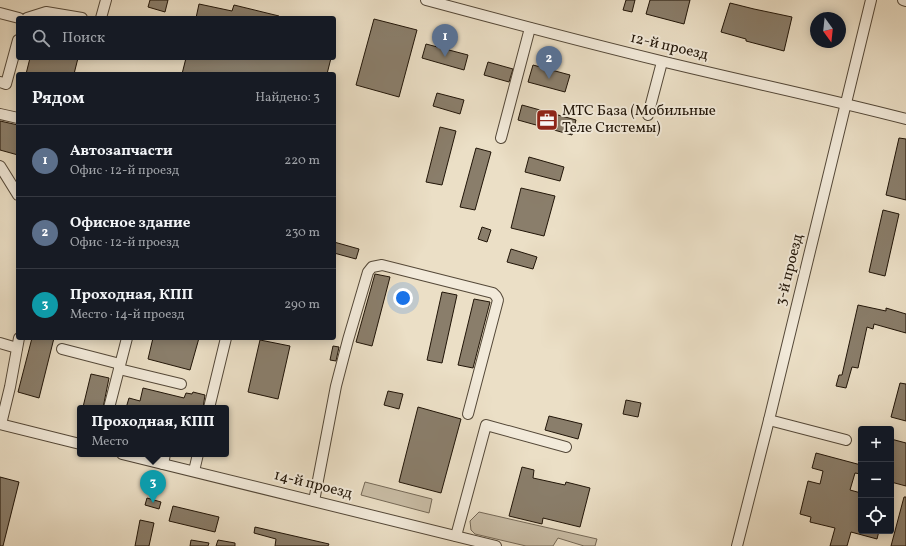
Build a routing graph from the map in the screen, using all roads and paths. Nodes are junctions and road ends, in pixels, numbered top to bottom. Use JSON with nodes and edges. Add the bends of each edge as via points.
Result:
{"nodes":[{"id":1,"x":106,"y":0,"type":"edge"},
{"id":2,"x":426,"y":0,"type":"edge"},
{"id":3,"x":871,"y":0,"type":"edge"},
{"id":4,"x":0,"y":13,"type":"edge"},
{"id":5,"x":33,"y":16,"type":"edge"},
{"id":6,"x":70,"y":16,"type":"edge"},
{"id":7,"x":101,"y":16,"type":"edge"},
{"id":8,"x":16,"y":17,"type":"edge"},
{"id":9,"x":530,"y":28,"type":"junction"},
{"id":10,"x":16,"y":47,"type":"edge"},
{"id":11,"x":662,"y":62,"type":"junction"},
{"id":12,"x":0,"y":82,"type":"edge"},
{"id":13,"x":846,"y":103,"type":"junction"},
{"id":14,"x":0,"y":114,"type":"edge"},
{"id":15,"x":648,"y":115,"type":"dead end"},
{"id":16,"x":16,"y":118,"type":"edge"},
{"id":17,"x":906,"y":119,"type":"edge"},
{"id":18,"x":502,"y":138,"type":"dead end"},
{"id":19,"x":0,"y":166,"type":"edge"},
{"id":20,"x":16,"y":193,"type":"edge"},
{"id":21,"x":126,"y":340,"type":"edge"},
{"id":22,"x":226,"y":340,"type":"edge"},
{"id":23,"x":0,"y":343,"type":"edge"},
{"id":24,"x":18,"y":343,"type":"edge"},
{"id":25,"x":62,"y":348,"type":"dead end"},
{"id":26,"x":120,"y":366,"type":"junction"},
{"id":27,"x":180,"y":384,"type":"dead end"},
{"id":28,"x":110,"y":405,"type":"edge"},
{"id":29,"x":210,"y":405,"type":"edge"},
{"id":30,"x":468,"y":414,"type":"dead end"},
{"id":31,"x":769,"y":420,"type":"junction"},
{"id":32,"x":1,"y":424,"type":"edge"},
{"id":33,"x":846,"y":440,"type":"dead end"},
{"id":34,"x":77,"y":443,"type":"edge"},
{"id":35,"x":566,"y":447,"type":"dead end"},
{"id":36,"x":148,"y":457,"type":"edge"},
{"id":37,"x":197,"y":457,"type":"edge"},
{"id":38,"x":164,"y":459,"type":"edge"},
{"id":39,"x":194,"y":472,"type":"junction"},
{"id":40,"x":314,"y":501,"type":"junction"},
{"id":41,"x":456,"y":536,"type":"junction"},
{"id":42,"x":453,"y":546,"type":"edge"},
{"id":43,"x":496,"y":546,"type":"edge"},
{"id":44,"x":737,"y":546,"type":"edge"}],
"edges":[{"from":1,"to":7,"type":"street"},
{"from":2,"to":9,"type":"street","name":"12-й проезд"},
{"from":3,"to":13,"type":"street","name":"3-й проезд"},
{"from":4,"to":8,"type":"street"},
{"from":5,"to":6,"type":"street","via":[[46,12]]},
{"from":9,"to":11,"type":"street","name":"12-й проезд"},
{"from":9,"to":18,"type":"street"},
{"from":10,"to":12,"type":"street","via":[[6,84]]},
{"from":11,"to":13,"type":"street","name":"12-й проезд"},
{"from":11,"to":15,"type":"street"},
{"from":13,"to":17,"type":"street","name":"12-й проезд"},
{"from":13,"to":31,"type":"street","name":"3-й проезд"},
{"from":14,"to":16,"type":"street"},
{"from":19,"to":20,"type":"street"},
{"from":21,"to":26,"type":"street"},
{"from":22,"to":29,"type":"street"},
{"from":23,"to":24,"type":"street"},
{"from":24,"to":32,"type":"street"},
{"from":25,"to":26,"type":"street"},
{"from":26,"to":27,"type":"street"},
{"from":26,"to":28,"type":"street"},
{"from":30,"to":40,"type":"street","via":[[498,300],[496,296],[493,293],[382,265],[372,267],[368,272],[336,386]]},
{"from":31,"to":33,"type":"street"},
{"from":31,"to":44,"type":"street","name":"3-й проезд"},
{"from":32,"to":34,"type":"street"},
{"from":35,"to":41,"type":"street","via":[[486,425]]},
{"from":36,"to":38,"type":"street","name":"14-й проезд"},
{"from":37,"to":39,"type":"street"},
{"from":38,"to":39,"type":"street","name":"14-й проезд"},
{"from":39,"to":40,"type":"street","name":"14-й проезд"},
{"from":40,"to":41,"type":"street","name":"14-й проезд"},
{"from":41,"to":42,"type":"street"},
{"from":41,"to":43,"type":"street","name":"14-й проезд"}]}
